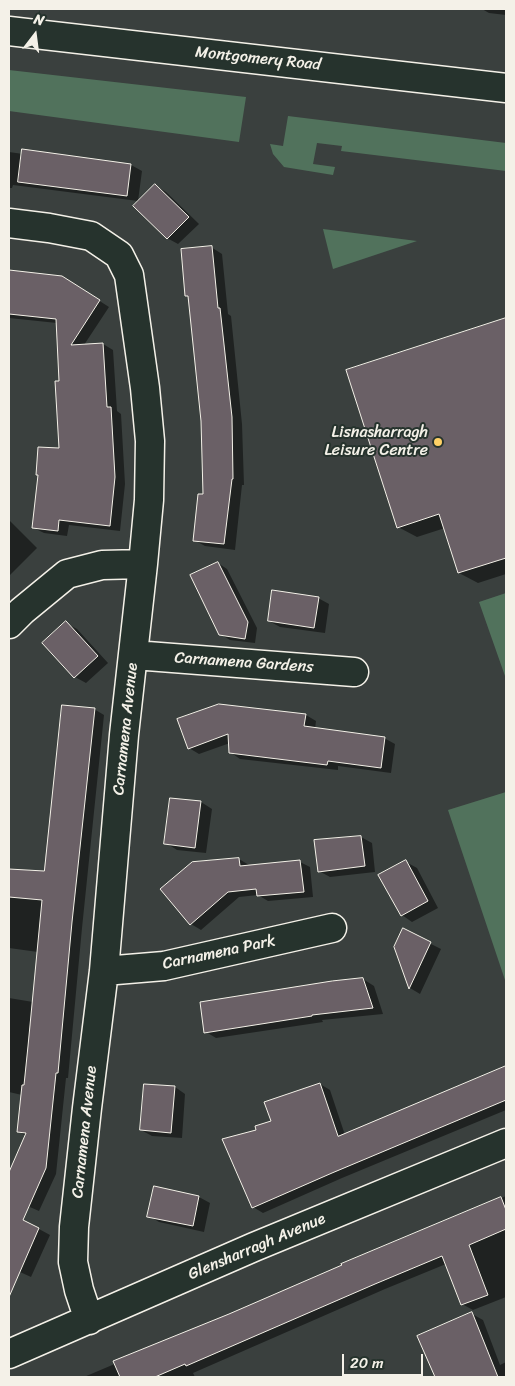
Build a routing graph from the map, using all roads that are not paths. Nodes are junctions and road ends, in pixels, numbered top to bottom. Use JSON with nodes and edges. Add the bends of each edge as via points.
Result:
{"nodes":[{"id":1,"x":9,"y":31,"type":"edge"},
{"id":2,"x":506,"y":88,"type":"edge"},
{"id":3,"x":9,"y":223,"type":"edge"},
{"id":4,"x":143,"y":564,"type":"junction"},
{"id":5,"x":9,"y":624,"type":"edge"},
{"id":6,"x":134,"y":655,"type":"junction"},
{"id":7,"x":354,"y":672,"type":"dead end"},
{"id":8,"x":332,"y":928,"type":"dead end"},
{"id":9,"x":104,"y":971,"type":"junction"},
{"id":10,"x":506,"y":1144,"type":"edge"},
{"id":11,"x":89,"y":1320,"type":"junction"},
{"id":12,"x":9,"y":1354,"type":"edge"}],
"edges":[{"from":1,"to":2,"type":"street","name":"Montgomery Road"},
{"from":3,"to":4,"type":"street","name":"Carnamena Avenue","via":[[91,236],[119,255],[129,275],[150,441]]},
{"from":4,"to":5,"type":"street","via":[[102,565],[67,574]]},
{"from":4,"to":6,"type":"street","name":"Carnamena Avenue"},
{"from":6,"to":7,"type":"street","name":"Carnamena Gardens"},
{"from":6,"to":9,"type":"street","name":"Carnamena Avenue"},
{"from":8,"to":9,"type":"street","name":"Carnamena Park","via":[[164,966]]},
{"from":9,"to":11,"type":"street","name":"Carnamena Avenue","via":[[74,1227],[73,1262]]},
{"from":10,"to":11,"type":"street","name":"Glensharragh Avenue","via":[[254,1247]]},
{"from":11,"to":12,"type":"street","name":"Glensharragh Avenue"}]}
